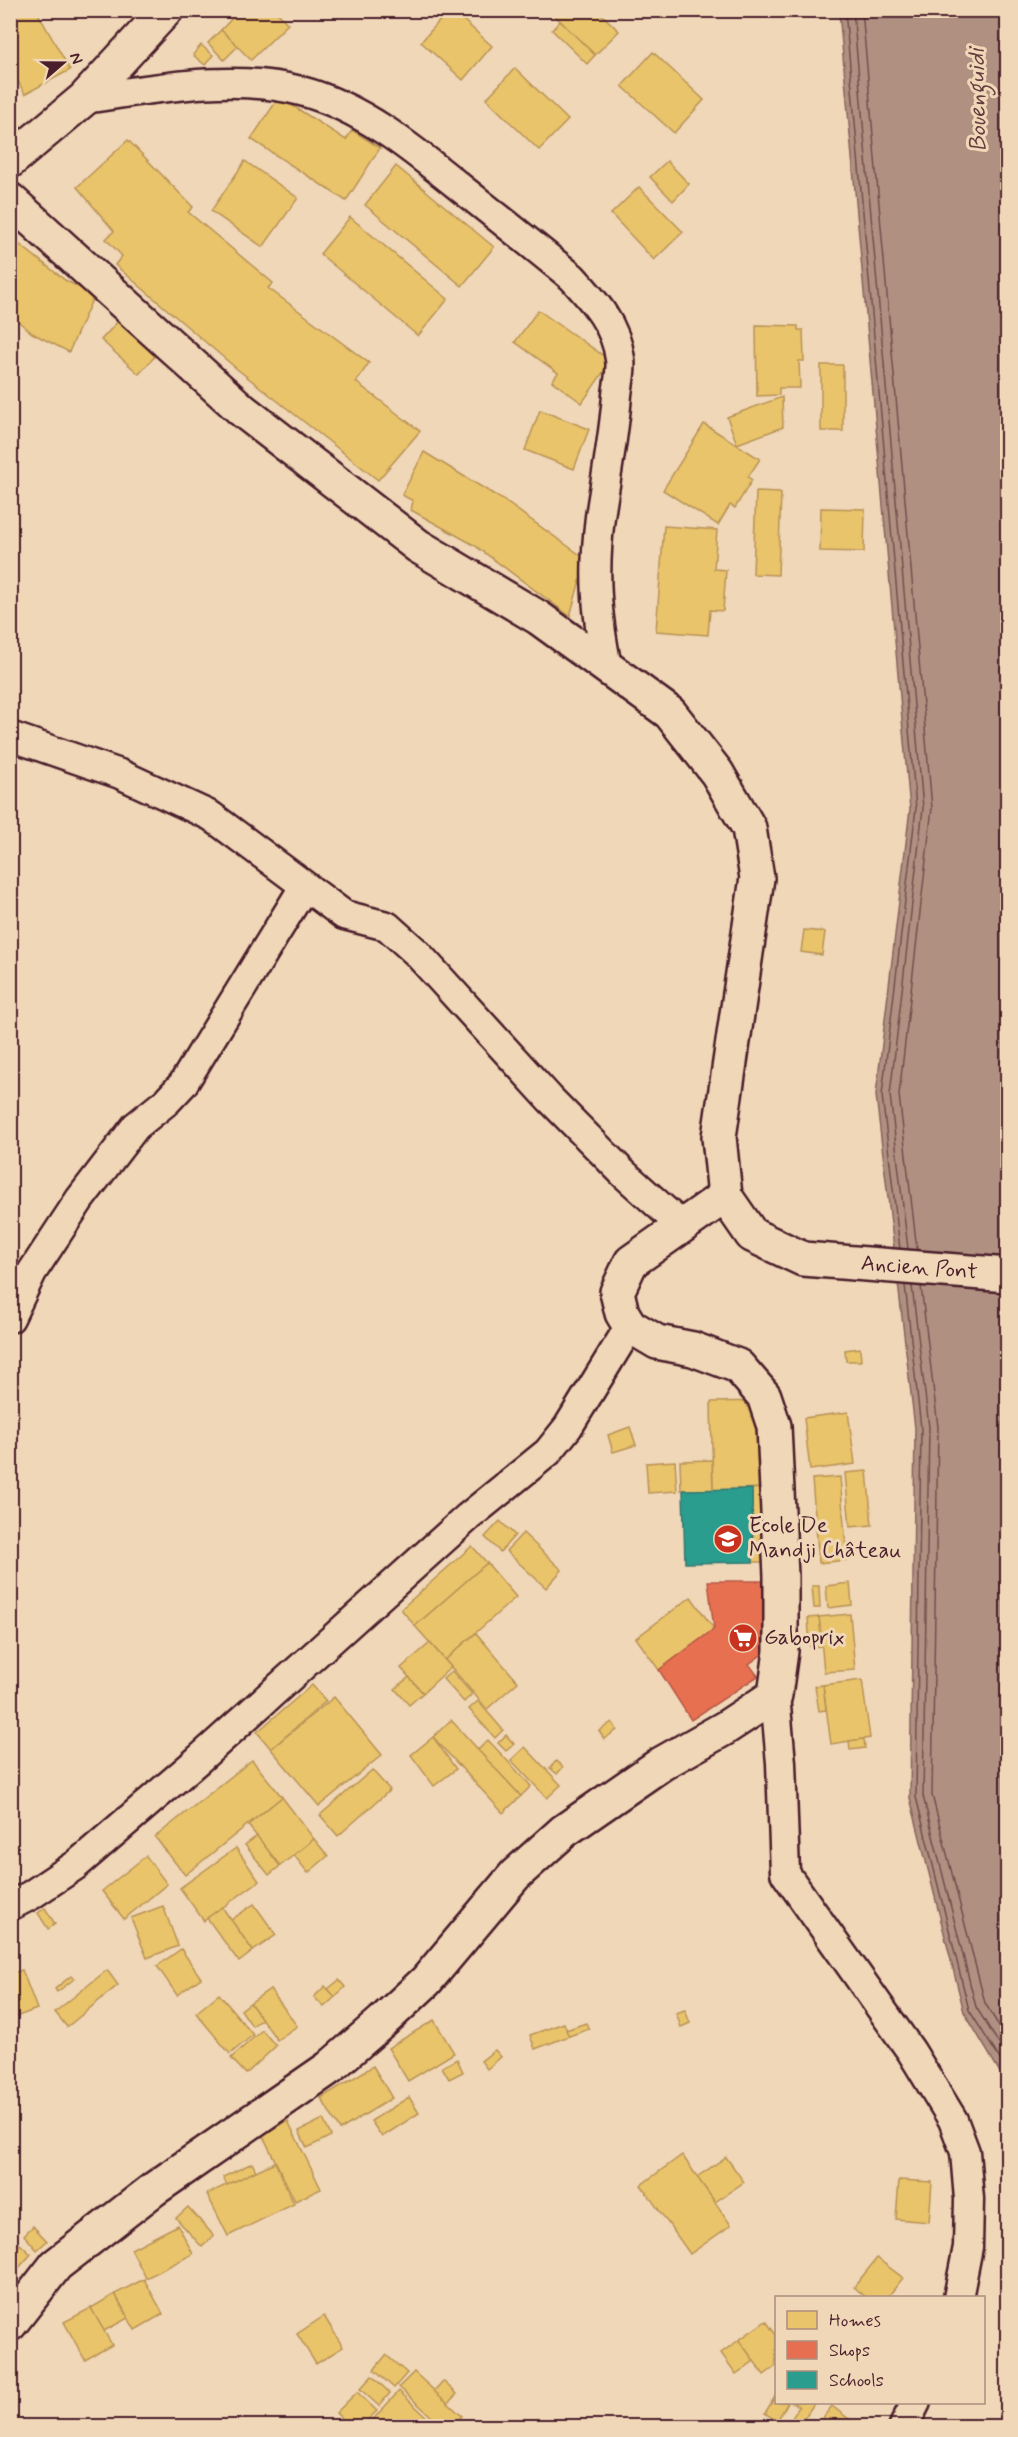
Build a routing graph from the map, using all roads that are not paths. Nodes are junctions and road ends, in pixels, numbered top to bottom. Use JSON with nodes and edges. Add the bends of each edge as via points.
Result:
{"nodes":[{"id":1,"x":166,"y":10,"type":"edge"},
{"id":2,"x":84,"y":99,"type":"junction"},
{"id":3,"x":10,"y":161,"type":"edge"},
{"id":4,"x":10,"y":200,"type":"edge"},
{"id":5,"x":607,"y":667,"type":"junction"},
{"id":6,"x":10,"y":736,"type":"edge"},
{"id":7,"x":304,"y":887,"type":"junction"},
{"id":8,"x":725,"y":1196,"type":"junction"},
{"id":9,"x":682,"y":1226,"type":"junction"},
{"id":10,"x":1008,"y":1275,"type":"edge"},
{"id":11,"x":10,"y":1318,"type":"edge"},
{"id":12,"x":630,"y":1326,"type":"junction"},
{"id":13,"x":775,"y":1695,"type":"junction"},
{"id":14,"x":10,"y":1905,"type":"edge"},
{"id":15,"x":958,"y":2296,"type":"edge"},
{"id":16,"x":10,"y":2324,"type":"edge"},
{"id":17,"x":916,"y":2404,"type":"edge"},
{"id":18,"x":904,"y":2427,"type":"edge"}],
"edges":[{"from":1,"to":2,"type":"main road"},
{"from":2,"to":3,"type":"main road"},
{"from":2,"to":5,"type":"street","via":[[183,85],[244,83],[300,91],[342,107],[399,139],[572,277],[611,328],[620,359],[594,579]]},
{"from":4,"to":5,"type":"main road","via":[[242,410],[418,546],[539,618]]},
{"from":5,"to":8,"type":"main road","via":[[670,713],[717,773],[749,828],[757,878],[719,1137]]},
{"from":6,"to":7,"type":"street","via":[[120,774],[211,816]]},
{"from":7,"to":9,"type":"street","via":[[344,915],[387,926],[401,937],[550,1099]]},
{"from":7,"to":11,"type":"street","via":[[183,1083],[136,1126],[80,1199],[32,1272]]},
{"from":8,"to":9,"type":"main road"},
{"from":8,"to":10,"type":"main road","name":"Ancien Pont","via":[[752,1235],[803,1259]]},
{"from":9,"to":12,"type":"main road","via":[[631,1262],[623,1276],[617,1292]]},
{"from":12,"to":13,"type":"main road","via":[[657,1342],[693,1348],[738,1366],[764,1396],[774,1426],[781,1576],[781,1651]]},
{"from":12,"to":14,"type":"street","via":[[568,1427],[548,1452],[468,1517],[76,1865]]},
{"from":13,"to":15,"type":"street","via":[[784,1873],[911,2051],[953,2120],[965,2152],[968,2247]]},
{"from":13,"to":16,"type":"main road","via":[[661,1764],[564,1831],[515,1875],[426,1981],[382,2022],[329,2068],[154,2189],[56,2265]]},
{"from":17,"to":18,"type":"street"}]}
